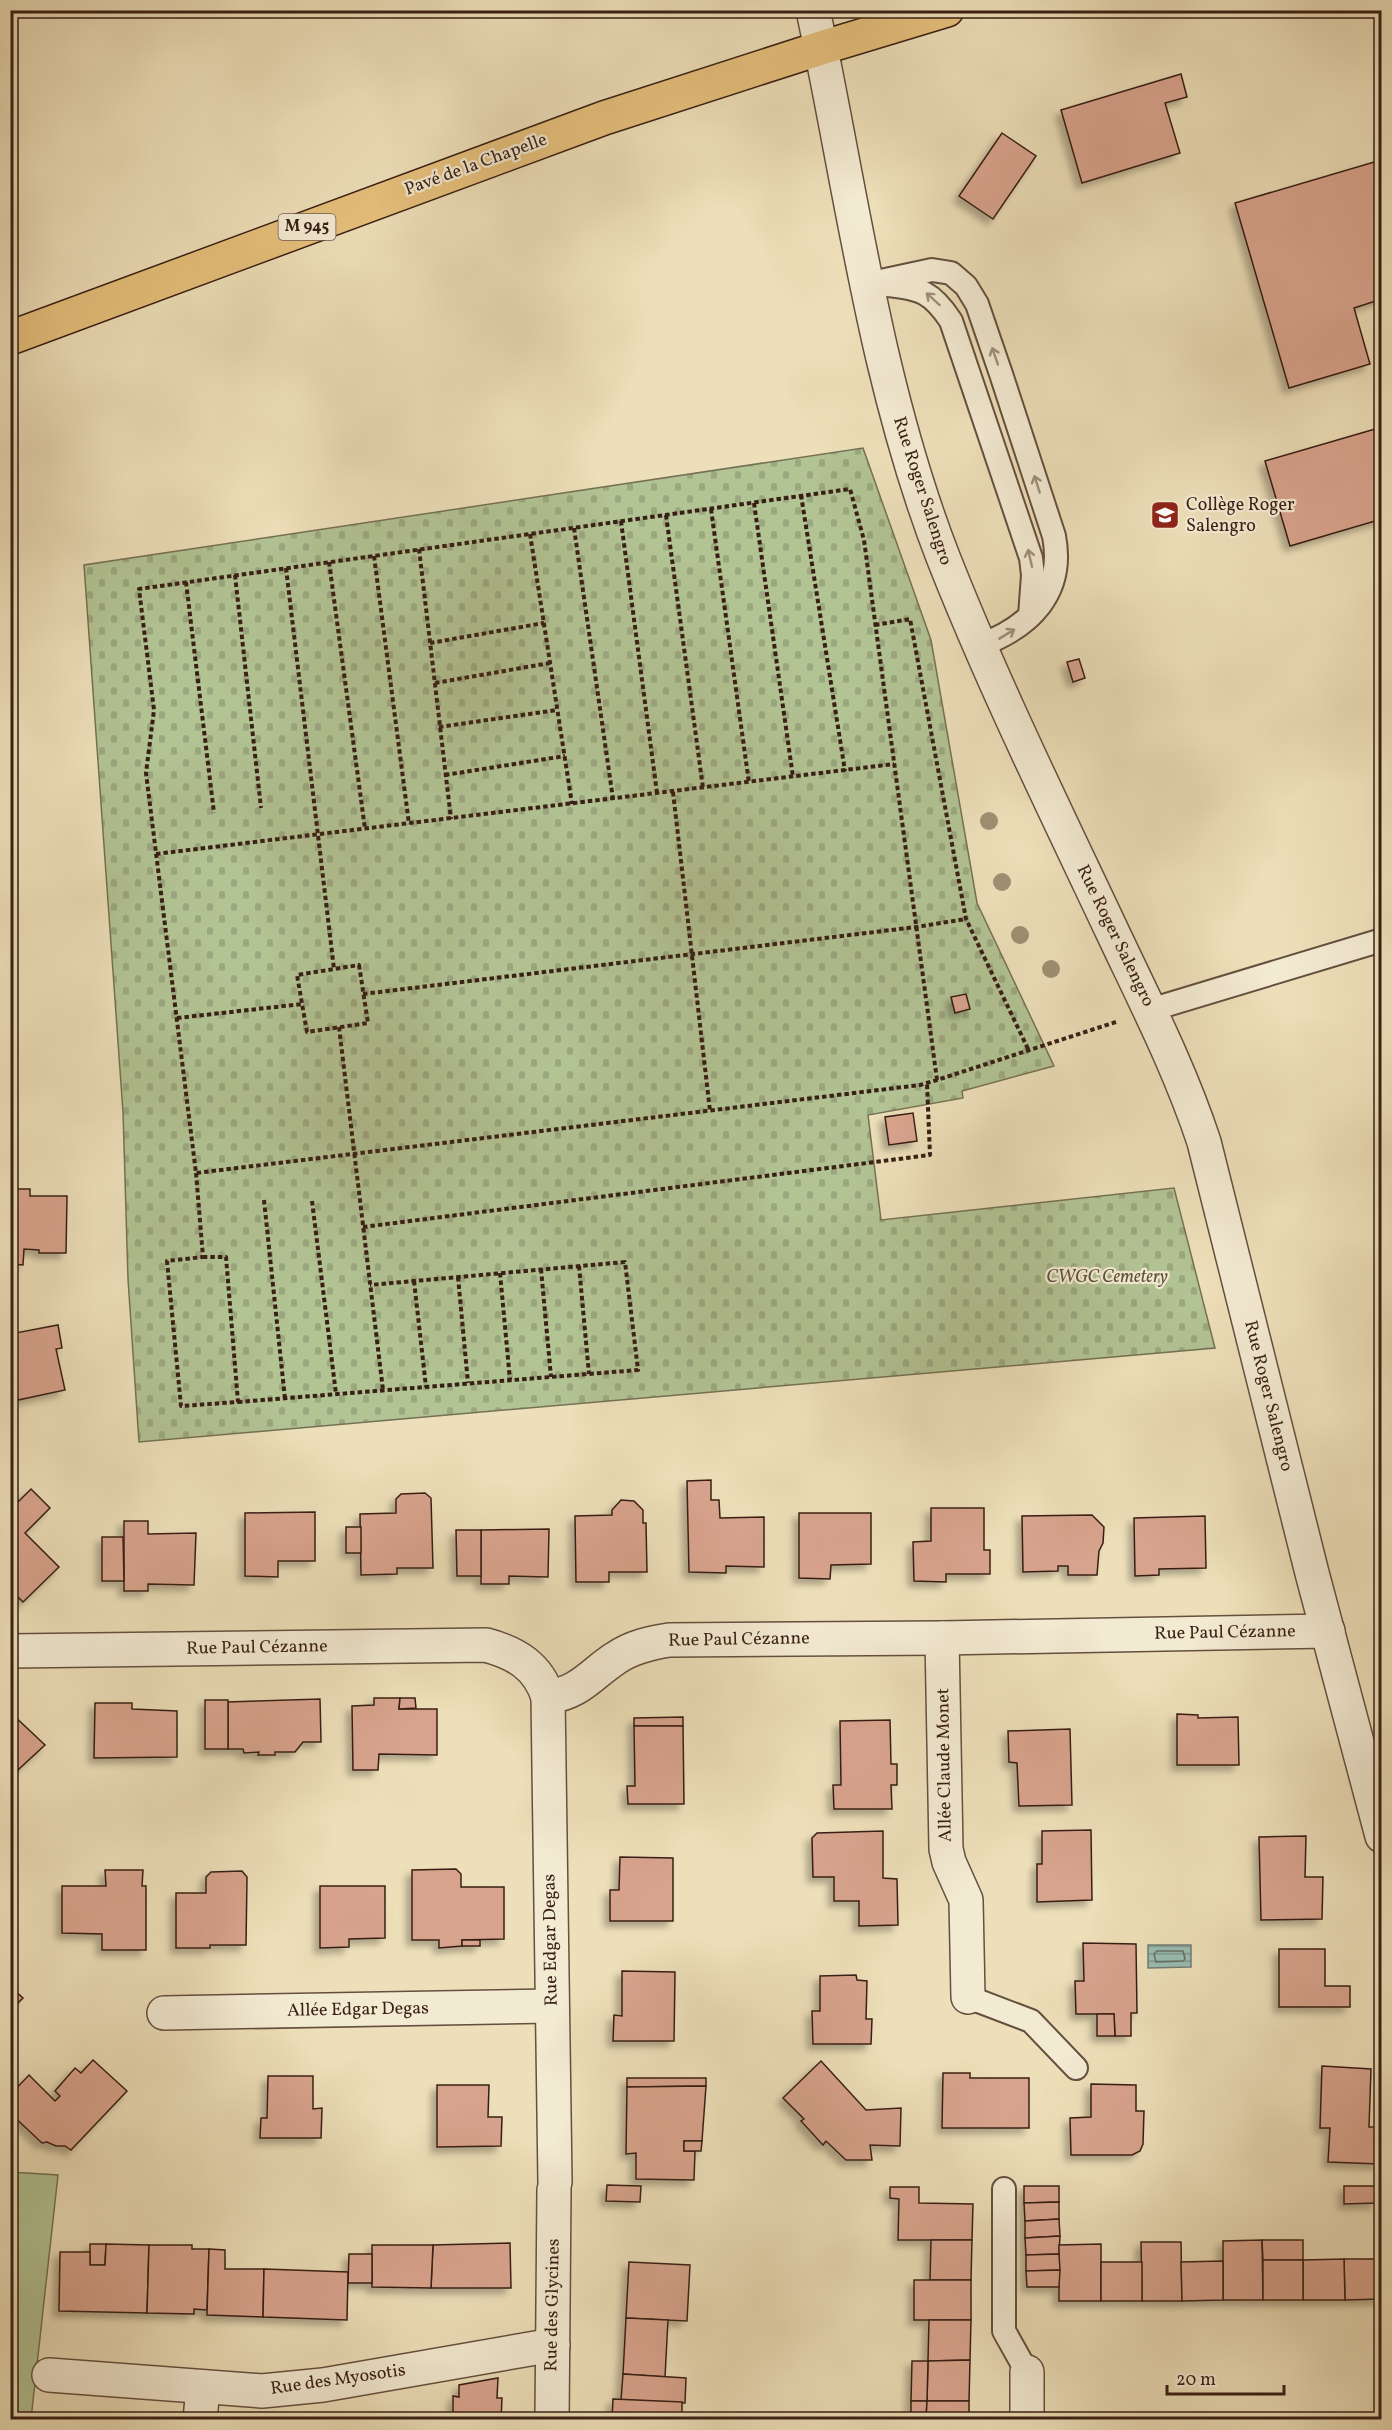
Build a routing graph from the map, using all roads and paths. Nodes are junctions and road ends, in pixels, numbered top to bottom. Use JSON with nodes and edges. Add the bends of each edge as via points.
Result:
{"nodes":[{"id":1,"x":813,"y":10,"type":"edge"},
{"id":2,"x":947,"y":10,"type":"edge"},
{"id":3,"x":821,"y":48,"type":"junction"},
{"id":4,"x":867,"y":284,"type":"junction"},
{"id":5,"x":10,"y":338,"type":"edge"},
{"id":6,"x":801,"y":495,"type":"junction"},
{"id":7,"x":754,"y":503,"type":"junction"},
{"id":8,"x":711,"y":509,"type":"junction"},
{"id":9,"x":666,"y":514,"type":"junction"},
{"id":10,"x":621,"y":521,"type":"junction"},
{"id":11,"x":574,"y":528,"type":"junction"},
{"id":12,"x":530,"y":534,"type":"junction"},
{"id":13,"x":419,"y":549,"type":"junction"},
{"id":14,"x":374,"y":556,"type":"junction"},
{"id":15,"x":329,"y":562,"type":"junction"},
{"id":16,"x":286,"y":568,"type":"junction"},
{"id":17,"x":235,"y":575,"type":"junction"},
{"id":18,"x":186,"y":582,"type":"junction"},
{"id":19,"x":1030,"y":615,"type":"junction"},
{"id":20,"x":544,"y":622,"type":"junction"},
{"id":21,"x":875,"y":625,"type":"junction"},
{"id":22,"x":430,"y":643,"type":"junction"},
{"id":23,"x":979,"y":646,"type":"junction"},
{"id":24,"x":550,"y":663,"type":"junction"},
{"id":25,"x":435,"y":684,"type":"junction"},
{"id":26,"x":557,"y":710,"type":"junction"},
{"id":27,"x":439,"y":727,"type":"junction"},
{"id":28,"x":565,"y":756,"type":"junction"},
{"id":29,"x":894,"y":764,"type":"junction"},
{"id":30,"x":845,"y":771,"type":"junction"},
{"id":31,"x":445,"y":775,"type":"junction"},
{"id":32,"x":793,"y":777,"type":"junction"},
{"id":33,"x":749,"y":783,"type":"junction"},
{"id":34,"x":704,"y":788,"type":"junction"},
{"id":35,"x":673,"y":792,"type":"junction"},
{"id":36,"x":657,"y":794,"type":"junction"},
{"id":37,"x":613,"y":799,"type":"junction"},
{"id":38,"x":572,"y":804,"type":"junction"},
{"id":39,"x":261,"y":808,"type":"dead end"},
{"id":40,"x":214,"y":813,"type":"dead end"},
{"id":41,"x":451,"y":819,"type":"junction"},
{"id":42,"x":409,"y":824,"type":"junction"},
{"id":43,"x":365,"y":829,"type":"junction"},
{"id":44,"x":318,"y":835,"type":"junction"},
{"id":45,"x":156,"y":854,"type":"junction"},
{"id":46,"x":966,"y":919,"type":"junction"},
{"id":47,"x":916,"y":927,"type":"junction"},
{"id":48,"x":1382,"y":940,"type":"edge"},
{"id":49,"x":692,"y":954,"type":"junction"},
{"id":50,"x":334,"y":969,"type":"junction"},
{"id":51,"x":363,"y":994,"type":"junction"},
{"id":52,"x":302,"y":1004,"type":"junction"},
{"id":53,"x":1150,"y":1010,"type":"junction"},
{"id":54,"x":177,"y":1018,"type":"junction"},
{"id":55,"x":339,"y":1027,"type":"junction"},
{"id":56,"x":1029,"y":1052,"type":"junction"},
{"id":57,"x":937,"y":1080,"type":"junction"},
{"id":58,"x":927,"y":1083,"type":"junction"},
{"id":59,"x":710,"y":1111,"type":"junction"},
{"id":60,"x":354,"y":1154,"type":"junction"},
{"id":61,"x":196,"y":1173,"type":"junction"},
{"id":62,"x":264,"y":1200,"type":"dead end"},
{"id":63,"x":312,"y":1201,"type":"dead end"},
{"id":64,"x":363,"y":1227,"type":"junction"},
{"id":65,"x":203,"y":1257,"type":"junction"},
{"id":66,"x":579,"y":1266,"type":"junction"},
{"id":67,"x":541,"y":1269,"type":"junction"},
{"id":68,"x":500,"y":1273,"type":"junction"},
{"id":69,"x":458,"y":1277,"type":"junction"},
{"id":70,"x":414,"y":1281,"type":"junction"},
{"id":71,"x":370,"y":1285,"type":"junction"},
{"id":72,"x":589,"y":1374,"type":"junction"},
{"id":73,"x":551,"y":1377,"type":"junction"},
{"id":74,"x":510,"y":1380,"type":"junction"},
{"id":75,"x":468,"y":1383,"type":"junction"},
{"id":76,"x":426,"y":1387,"type":"junction"},
{"id":77,"x":383,"y":1390,"type":"junction"},
{"id":78,"x":336,"y":1394,"type":"junction"},
{"id":79,"x":285,"y":1399,"type":"junction"},
{"id":80,"x":238,"y":1402,"type":"junction"},
{"id":81,"x":1328,"y":1630,"type":"junction"},
{"id":82,"x":942,"y":1638,"type":"junction"},
{"id":83,"x":10,"y":1651,"type":"edge"},
{"id":84,"x":548,"y":1697,"type":"junction"},
{"id":85,"x":1376,"y":1793,"type":"edge"},
{"id":86,"x":1382,"y":1836,"type":"edge"},
{"id":87,"x":968,"y":1997,"type":"joint"},
{"id":88,"x":551,"y":2006,"type":"junction"},
{"id":89,"x":164,"y":2013,"type":"dead end"},
{"id":90,"x":1077,"y":2068,"type":"dead end"},
{"id":91,"x":554,"y":2186,"type":"joint"},
{"id":92,"x":1004,"y":2189,"type":"dead end"},
{"id":93,"x":553,"y":2345,"type":"junction"},
{"id":94,"x":1027,"y":2372,"type":"joint"},
{"id":95,"x":49,"y":2375,"type":"dead end"},
{"id":96,"x":203,"y":2387,"type":"junction"},
{"id":97,"x":200,"y":2420,"type":"edge"},
{"id":98,"x":552,"y":2420,"type":"edge"},
{"id":99,"x":1027,"y":2420,"type":"edge"}],
"edges":[{"from":1,"to":3,"type":"street","name":"Rue Roger Salengro"},
{"from":2,"to":3,"type":"main road","name":"Pavé de la Chapelle","number":"M 945"},
{"from":3,"to":4,"type":"street","name":"Rue Roger Salengro"},
{"from":3,"to":5,"type":"main road","name":"Pavé de la Chapelle","number":"M 945","via":[[604,118]]},
{"from":19,"to":4,"type":"lane","one_way":true,"via":[[1031,558],[951,321],[924,291]]},
{"from":19,"to":4,"type":"lane","one_way":true,"via":[[1053,583],[1055,542],[977,304],[959,278],[942,270]]},
{"from":4,"to":23,"type":"street","name":"Rue Roger Salengro","via":[[913,470]]},
{"from":6,"to":7,"type":"path"},
{"from":6,"to":21,"type":"path","via":[[850,489],[864,540]]},
{"from":6,"to":30,"type":"path"},
{"from":7,"to":8,"type":"path"},
{"from":7,"to":32,"type":"path"},
{"from":8,"to":9,"type":"path"},
{"from":8,"to":33,"type":"path"},
{"from":9,"to":10,"type":"path"},
{"from":9,"to":34,"type":"path"},
{"from":10,"to":11,"type":"path"},
{"from":10,"to":36,"type":"path"},
{"from":11,"to":12,"type":"path"},
{"from":11,"to":37,"type":"path"},
{"from":12,"to":13,"type":"path"},
{"from":12,"to":20,"type":"path"},
{"from":13,"to":14,"type":"path"},
{"from":13,"to":22,"type":"path"},
{"from":14,"to":15,"type":"path"},
{"from":14,"to":42,"type":"path"},
{"from":15,"to":16,"type":"path"},
{"from":15,"to":43,"type":"path"},
{"from":16,"to":17,"type":"path"},
{"from":16,"to":44,"type":"path"},
{"from":17,"to":18,"type":"path"},
{"from":17,"to":39,"type":"path"},
{"from":18,"to":40,"type":"path"},
{"from":18,"to":45,"type":"path","via":[[139,589],[154,710],[146,773]]},
{"from":23,"to":19,"type":"lane","one_way":true,"via":[[1008,634]]},
{"from":20,"to":22,"type":"path"},
{"from":20,"to":24,"type":"path"},
{"from":21,"to":29,"type":"path"},
{"from":21,"to":46,"type":"path","via":[[910,619]]},
{"from":22,"to":25,"type":"path"},
{"from":23,"to":53,"type":"street","name":"Rue Roger Salengro"},
{"from":24,"to":25,"type":"path"},
{"from":24,"to":26,"type":"path"},
{"from":25,"to":27,"type":"path"},
{"from":26,"to":27,"type":"path"},
{"from":26,"to":28,"type":"path"},
{"from":27,"to":31,"type":"path"},
{"from":28,"to":31,"type":"path"},
{"from":28,"to":38,"type":"path"},
{"from":29,"to":30,"type":"path"},
{"from":29,"to":47,"type":"path"},
{"from":30,"to":32,"type":"path"},
{"from":31,"to":41,"type":"path"},
{"from":32,"to":33,"type":"path"},
{"from":33,"to":34,"type":"path"},
{"from":34,"to":35,"type":"path"},
{"from":35,"to":36,"type":"path"},
{"from":35,"to":49,"type":"path"},
{"from":36,"to":37,"type":"path"},
{"from":37,"to":38,"type":"path"},
{"from":38,"to":41,"type":"path"},
{"from":41,"to":42,"type":"path"},
{"from":42,"to":43,"type":"path"},
{"from":43,"to":44,"type":"path"},
{"from":44,"to":45,"type":"path"},
{"from":44,"to":50,"type":"path"},
{"from":45,"to":54,"type":"path"},
{"from":46,"to":47,"type":"path"},
{"from":46,"to":56,"type":"path"},
{"from":47,"to":49,"type":"path"},
{"from":47,"to":57,"type":"path"},
{"from":48,"to":53,"type":"lane"},
{"from":49,"to":51,"type":"path"},
{"from":49,"to":59,"type":"path"},
{"from":50,"to":51,"type":"path","via":[[359,965]]},
{"from":50,"to":52,"type":"path","via":[[297,975]]},
{"from":51,"to":55,"type":"path","via":[[368,1023]]},
{"from":52,"to":54,"type":"path"},
{"from":52,"to":55,"type":"path","via":[[306,1032]]},
{"from":53,"to":56,"type":"path"},
{"from":53,"to":81,"type":"street","name":"Rue Roger Salengro","via":[[1204,1142]]},
{"from":54,"to":61,"type":"path"},
{"from":55,"to":60,"type":"path"},
{"from":56,"to":57,"type":"path"},
{"from":57,"to":58,"type":"path"},
{"from":58,"to":59,"type":"path"},
{"from":58,"to":64,"type":"path","via":[[930,1155]]},
{"from":59,"to":60,"type":"path"},
{"from":60,"to":61,"type":"path"},
{"from":60,"to":64,"type":"path"},
{"from":61,"to":65,"type":"path"},
{"from":62,"to":79,"type":"path"},
{"from":63,"to":78,"type":"path"},
{"from":64,"to":71,"type":"path"},
{"from":65,"to":80,"type":"path","via":[[226,1257]]},
{"from":65,"to":80,"type":"path","via":[[167,1261],[181,1406]]},
{"from":66,"to":67,"type":"path"},
{"from":66,"to":72,"type":"path"},
{"from":66,"to":72,"type":"path","via":[[625,1262],[639,1370]]},
{"from":67,"to":68,"type":"path"},
{"from":67,"to":73,"type":"path"},
{"from":68,"to":69,"type":"path"},
{"from":68,"to":74,"type":"path"},
{"from":69,"to":70,"type":"path"},
{"from":69,"to":75,"type":"path"},
{"from":70,"to":71,"type":"path"},
{"from":70,"to":76,"type":"path"},
{"from":71,"to":77,"type":"path"},
{"from":72,"to":73,"type":"path"},
{"from":73,"to":74,"type":"path"},
{"from":74,"to":75,"type":"path"},
{"from":75,"to":76,"type":"path"},
{"from":76,"to":77,"type":"path"},
{"from":77,"to":78,"type":"path"},
{"from":78,"to":79,"type":"path"},
{"from":79,"to":80,"type":"path"},
{"from":81,"to":82,"type":"street","name":"Rue Paul Cézanne"},
{"from":81,"to":85,"type":"street","name":"Rue Roger Salengro"},
{"from":82,"to":84,"type":"street","name":"Rue Paul Cézanne","via":[[669,1640],[631,1649],[580,1686],[564,1695]]},
{"from":82,"to":87,"type":"street","name":"Allée Claude Monet","via":[[946,1849],[966,1900]]},
{"from":83,"to":84,"type":"street","name":"Rue Paul Cézanne","via":[[486,1644],[528,1664],[538,1674]]},
{"from":84,"to":88,"type":"street","name":"Rue Edgar Degas"},
{"from":85,"to":86,"type":"street","name":"Rue Roger Salengro"},
{"from":87,"to":90,"type":"lane","via":[[1031,2021]]},
{"from":88,"to":89,"type":"street","name":"Allée Edgar Degas"},
{"from":88,"to":91,"type":"street","name":"Rue Edgar Degas"},
{"from":91,"to":93,"type":"street","name":"Rue des Glycines"},
{"from":92,"to":94,"type":"lane","via":[[1004,2331]]},
{"from":93,"to":96,"type":"street","name":"Rue des Myosotis","via":[[313,2387],[262,2391]]},
{"from":93,"to":98,"type":"street","name":"Rue des Glycines"},
{"from":94,"to":99,"type":"street"},
{"from":95,"to":96,"type":"street","name":"Rue des Myosotis"},
{"from":96,"to":97,"type":"street"}]}
